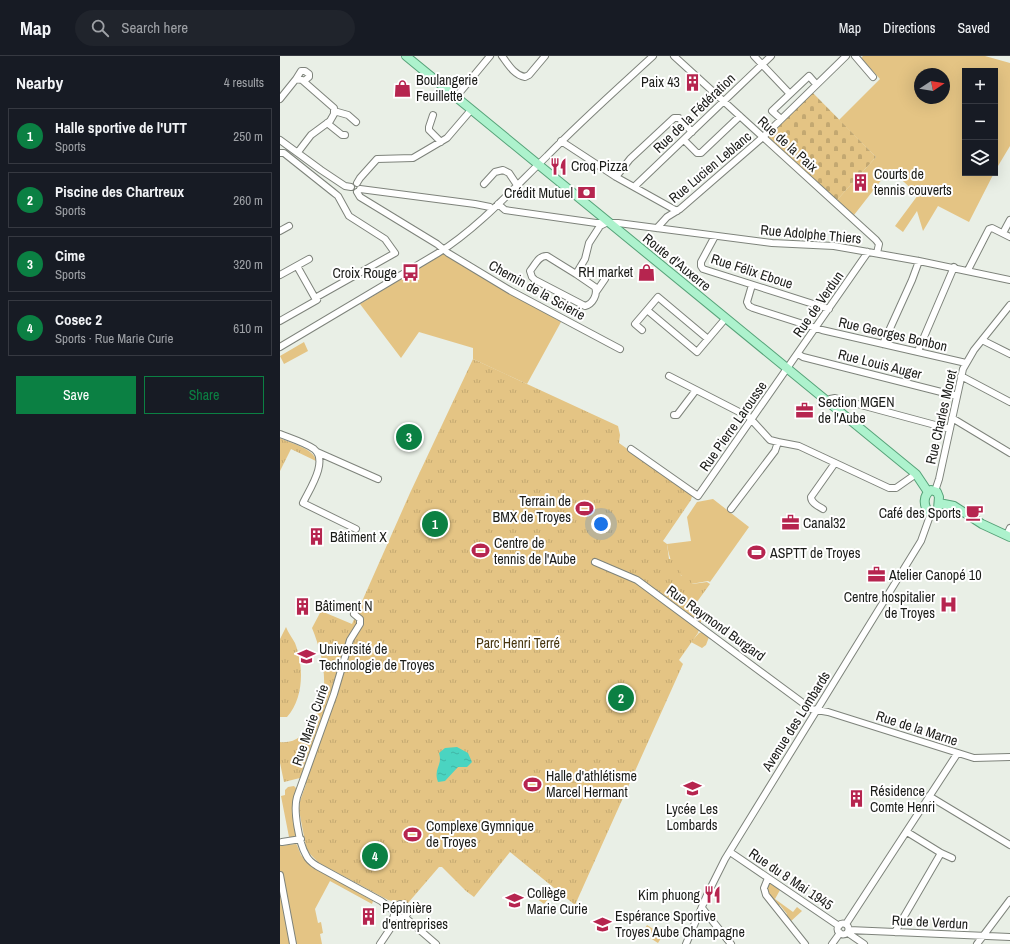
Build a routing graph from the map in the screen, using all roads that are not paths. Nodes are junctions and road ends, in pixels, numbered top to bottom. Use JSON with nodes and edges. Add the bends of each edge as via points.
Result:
{"nodes":[{"id":1,"x":406,"y":56,"type":"edge"},
{"id":2,"x":490,"y":56,"type":"edge"},
{"id":3,"x":502,"y":56,"type":"edge"},
{"id":4,"x":545,"y":56,"type":"edge"},
{"id":5,"x":653,"y":56,"type":"edge"},
{"id":6,"x":674,"y":56,"type":"edge"},
{"id":7,"x":754,"y":56,"type":"edge"},
{"id":8,"x":771,"y":56,"type":"edge"},
{"id":9,"x":846,"y":56,"type":"edge"},
{"id":10,"x":855,"y":56,"type":"edge"},
{"id":11,"x":762,"y":64,"type":"junction"},
{"id":12,"x":873,"y":76,"type":"dead end"},
{"id":13,"x":816,"y":84,"type":"junction"},
{"id":14,"x":790,"y":94,"type":"junction"},
{"id":15,"x":456,"y":97,"type":"junction"},
{"id":16,"x":280,"y":99,"type":"edge"},
{"id":17,"x":724,"y":101,"type":"junction"},
{"id":18,"x":471,"y":110,"type":"junction"},
{"id":19,"x":334,"y":111,"type":"junction"},
{"id":20,"x":433,"y":115,"type":"dead end"},
{"id":21,"x":740,"y":116,"type":"junction"},
{"id":22,"x":781,"y":119,"type":"junction"},
{"id":23,"x":356,"y":122,"type":"dead end"},
{"id":24,"x":327,"y":123,"type":"junction"},
{"id":25,"x":692,"y":132,"type":"junction"},
{"id":26,"x":344,"y":135,"type":"dead end"},
{"id":27,"x":763,"y":137,"type":"junction"},
{"id":28,"x":280,"y":140,"type":"edge"},
{"id":29,"x":684,"y":140,"type":"junction"},
{"id":30,"x":561,"y":141,"type":"junction"},
{"id":31,"x":441,"y":142,"type":"junction"},
{"id":32,"x":298,"y":152,"type":"junction"},
{"id":33,"x":280,"y":153,"type":"edge"},
{"id":34,"x":538,"y":165,"type":"junction"},
{"id":35,"x":616,"y":177,"type":"junction"},
{"id":36,"x":484,"y":184,"type":"dead end"},
{"id":37,"x":517,"y":185,"type":"junction"},
{"id":38,"x":634,"y":187,"type":"junction"},
{"id":39,"x":357,"y":188,"type":"junction"},
{"id":40,"x":498,"y":204,"type":"junction"},
{"id":41,"x":666,"y":205,"type":"junction"},
{"id":42,"x":492,"y":209,"type":"junction"},
{"id":43,"x":677,"y":211,"type":"junction"},
{"id":44,"x":667,"y":217,"type":"junction"},
{"id":45,"x":1010,"y":220,"type":"edge"},
{"id":46,"x":607,"y":222,"type":"junction"},
{"id":47,"x":633,"y":225,"type":"junction"},
{"id":48,"x":289,"y":226,"type":"dead end"},
{"id":49,"x":657,"y":228,"type":"junction"},
{"id":50,"x":280,"y":231,"type":"edge"},
{"id":51,"x":620,"y":233,"type":"junction"},
{"id":52,"x":1003,"y":233,"type":"junction"},
{"id":53,"x":715,"y":236,"type":"junction"},
{"id":54,"x":1010,"y":237,"type":"edge"},
{"id":55,"x":445,"y":249,"type":"junction"},
{"id":56,"x":868,"y":252,"type":"junction"},
{"id":57,"x":877,"y":253,"type":"junction"},
{"id":58,"x":309,"y":259,"type":"dead end"},
{"id":59,"x":919,"y":261,"type":"junction"},
{"id":60,"x":297,"y":266,"type":"junction"},
{"id":61,"x":954,"y":267,"type":"junction"},
{"id":62,"x":968,"y":270,"type":"junction"},
{"id":63,"x":576,"y":274,"type":"junction"},
{"id":64,"x":280,"y":276,"type":"edge"},
{"id":65,"x":605,"y":279,"type":"dead end"},
{"id":66,"x":1010,"y":280,"type":"edge"},
{"id":67,"x":752,"y":284,"type":"junction"},
{"id":68,"x":596,"y":292,"type":"junction"},
{"id":69,"x":315,"y":298,"type":"junction"},
{"id":70,"x":1010,"y":306,"type":"edge"},
{"id":71,"x":829,"y":309,"type":"junction"},
{"id":72,"x":647,"y":310,"type":"junction"},
{"id":73,"x":725,"y":318,"type":"junction"},
{"id":74,"x":280,"y":321,"type":"edge"},
{"id":75,"x":815,"y":328,"type":"junction"},
{"id":76,"x":642,"y":330,"type":"dead end"},
{"id":77,"x":708,"y":339,"type":"junction"},
{"id":78,"x":982,"y":340,"type":"junction"},
{"id":79,"x":883,"y":344,"type":"junction"},
{"id":80,"x":280,"y":347,"type":"edge"},
{"id":81,"x":620,"y":350,"type":"dead end"},
{"id":82,"x":918,"y":352,"type":"junction"},
{"id":83,"x":798,"y":354,"type":"junction"},
{"id":84,"x":1010,"y":354,"type":"edge"},
{"id":85,"x":966,"y":363,"type":"junction"},
{"id":86,"x":787,"y":369,"type":"junction"},
{"id":87,"x":669,"y":376,"type":"dead end"},
{"id":88,"x":961,"y":376,"type":"junction"},
{"id":89,"x":696,"y":390,"type":"junction"},
{"id":90,"x":956,"y":396,"type":"junction"},
{"id":91,"x":827,"y":402,"type":"junction"},
{"id":92,"x":1010,"y":402,"type":"edge"},
{"id":93,"x":674,"y":415,"type":"dead end"},
{"id":94,"x":952,"y":418,"type":"junction"},
{"id":95,"x":751,"y":420,"type":"junction"},
{"id":96,"x":950,"y":429,"type":"junction"},
{"id":97,"x":280,"y":434,"type":"edge"},
{"id":98,"x":778,"y":442,"type":"junction"},
{"id":99,"x":632,"y":449,"type":"dead end"},
{"id":100,"x":317,"y":452,"type":"junction"},
{"id":101,"x":1010,"y":453,"type":"edge"},
{"id":102,"x":835,"y":463,"type":"junction"},
{"id":103,"x":916,"y":474,"type":"junction"},
{"id":104,"x":378,"y":479,"type":"dead end"},
{"id":105,"x":932,"y":492,"type":"junction"},
{"id":106,"x":939,"y":504,"type":"junction"},
{"id":107,"x":731,"y":509,"type":"dead end"},
{"id":108,"x":823,"y":509,"type":"dead end"},
{"id":109,"x":931,"y":513,"type":"junction"},
{"id":110,"x":356,"y":529,"type":"dead end"},
{"id":111,"x":1009,"y":533,"type":"edge"},
{"id":112,"x":595,"y":562,"type":"dead end"},
{"id":113,"x":354,"y":614,"type":"dead end"},
{"id":114,"x":818,"y":710,"type":"junction"},
{"id":115,"x":957,"y":754,"type":"junction"},
{"id":116,"x":1010,"y":757,"type":"edge"},
{"id":117,"x":929,"y":796,"type":"junction"},
{"id":118,"x":907,"y":832,"type":"junction"},
{"id":119,"x":301,"y":839,"type":"junction"},
{"id":120,"x":282,"y":842,"type":"dead end"},
{"id":121,"x":1010,"y":845,"type":"edge"},
{"id":122,"x":730,"y":852,"type":"junction"},
{"id":123,"x":941,"y":853,"type":"junction"},
{"id":124,"x":952,"y":858,"type":"dead end"},
{"id":125,"x":280,"y":875,"type":"edge"},
{"id":126,"x":768,"y":878,"type":"junction"},
{"id":127,"x":1010,"y":900,"type":"edge"},
{"id":128,"x":381,"y":901,"type":"junction"},
{"id":129,"x":398,"y":904,"type":"junction"},
{"id":130,"x":702,"y":908,"type":"junction"},
{"id":131,"x":394,"y":913,"type":"junction"},
{"id":132,"x":408,"y":913,"type":"junction"},
{"id":133,"x":402,"y":918,"type":"junction"},
{"id":134,"x":838,"y":926,"type":"junction"},
{"id":135,"x":848,"y":929,"type":"junction"},
{"id":136,"x":895,"y":932,"type":"junction"},
{"id":137,"x":840,"y":933,"type":"junction"},
{"id":138,"x":983,"y":936,"type":"junction"},
{"id":139,"x":385,"y":937,"type":"junction"},
{"id":140,"x":1010,"y":937,"type":"edge"},
{"id":141,"x":293,"y":944,"type":"edge"},
{"id":142,"x":380,"y":944,"type":"edge"},
{"id":143,"x":436,"y":944,"type":"edge"},
{"id":144,"x":443,"y":944,"type":"edge"},
{"id":145,"x":686,"y":944,"type":"edge"},
{"id":146,"x":731,"y":944,"type":"edge"},
{"id":147,"x":805,"y":944,"type":"edge"},
{"id":148,"x":832,"y":944,"type":"edge"},
{"id":149,"x":864,"y":944,"type":"edge"},
{"id":150,"x":977,"y":944,"type":"edge"}],
"edges":[{"from":1,"to":15,"type":"main road","name":"Route d'Auxerre"},
{"from":2,"to":15,"type":"street"},
{"from":3,"to":4,"type":"street","via":[[510,67],[525,77]]},
{"from":5,"to":30,"type":"street"},
{"from":6,"to":17,"type":"street","name":"Rue de la Paix"},
{"from":7,"to":11,"type":"street"},
{"from":8,"to":11,"type":"street","name":"Rue de la Fédération"},
{"from":9,"to":13,"type":"street","name":"Rue Lucien Leblanc"},
{"from":10,"to":12,"type":"street"},
{"from":11,"to":14,"type":"street"},
{"from":11,"to":17,"type":"street","name":"Rue de la Fédération"},
{"from":13,"to":14,"type":"street","via":[[809,76]]},
{"from":13,"to":22,"type":"street","name":"Rue Lucien Leblanc"},
{"from":14,"to":22,"type":"street","via":[[772,111]]},
{"from":15,"to":18,"type":"main road","name":"Route d'Auxerre"},
{"from":16,"to":19,"type":"street","via":[[296,79],[299,79],[332,106]]},
{"from":17,"to":21,"type":"street","name":"Rue de la Paix"},
{"from":17,"to":25,"type":"street","name":"Rue de la Fédération"},
{"from":18,"to":31,"type":"street"},
{"from":18,"to":34,"type":"main road","name":"Route d'Auxerre"},
{"from":19,"to":23,"type":"street","via":[[348,115]]},
{"from":19,"to":24,"type":"street"},
{"from":20,"to":31,"type":"street","via":[[429,130]]},
{"from":21,"to":27,"type":"street","name":"Rue de la Paix"},
{"from":21,"to":29,"type":"street","via":[[701,154]]},
{"from":22,"to":27,"type":"street","name":"Rue Lucien Leblanc"},
{"from":24,"to":26,"type":"street"},
{"from":24,"to":32,"type":"street","via":[[311,135]]},
{"from":25,"to":29,"type":"street","name":"Rue de la Fédération"},
{"from":25,"to":35,"type":"street","via":[[679,118],[674,118],[630,159]]},
{"from":27,"to":43,"type":"street","name":"Rue Lucien Leblanc"},
{"from":27,"to":57,"type":"street","name":"Rue de la Paix","via":[[876,240],[879,244]]},
{"from":28,"to":32,"type":"street"},
{"from":29,"to":38,"type":"street","name":"Rue de la Fédération"},
{"from":30,"to":34,"type":"street"},
{"from":30,"to":35,"type":"street"},
{"from":31,"to":39,"type":"street","via":[[413,158],[377,159],[360,178]]},
{"from":32,"to":39,"type":"street","via":[[345,186]]},
{"from":33,"to":69,"type":"street","via":[[284,153],[338,196],[350,216],[386,239],[395,253]]},
{"from":34,"to":37,"type":"street"},
{"from":34,"to":46,"type":"main road","name":"Route d'Auxerre"},
{"from":35,"to":38,"type":"street"},
{"from":36,"to":37,"type":"street","via":[[494,172],[503,170],[509,173]]},
{"from":37,"to":40,"type":"street"},
{"from":38,"to":41,"type":"street"},
{"from":39,"to":42,"type":"street","via":[[475,204]]},
{"from":39,"to":55,"type":"street","name":"Chemin de la Scierie","via":[[360,197]]},
{"from":40,"to":42,"type":"street"},
{"from":40,"to":46,"type":"street","name":"Rue Adolphe Thiers","via":[[505,210],[596,223]]},
{"from":41,"to":43,"type":"street"},
{"from":41,"to":44,"type":"street"},
{"from":42,"to":55,"type":"street"},
{"from":43,"to":44,"type":"street","name":"Rue Lucien Leblanc"},
{"from":44,"to":49,"type":"street","name":"Rue Lucien Leblanc"},
{"from":45,"to":52,"type":"street"},
{"from":46,"to":47,"type":"street","name":"Rue Adolphe Thiers"},
{"from":46,"to":51,"type":"main road","name":"Route d'Auxerre"},
{"from":46,"to":63,"type":"street","via":[[600,226],[589,243],[585,259]]},
{"from":47,"to":49,"type":"street","name":"Rue Adolphe Thiers"},
{"from":47,"to":51,"type":"street"},
{"from":48,"to":50,"type":"street"},
{"from":49,"to":53,"type":"street","name":"Rue Adolphe Thiers"},
{"from":51,"to":73,"type":"main road","name":"Route d'Auxerre"},
{"from":52,"to":54,"type":"street"},
{"from":52,"to":62,"type":"street","via":[[992,228],[989,230]]},
{"from":53,"to":56,"type":"street","name":"Rue Adolphe Thiers","via":[[772,244],[834,246]]},
{"from":53,"to":67,"type":"street","name":"Rue Félix Eboue","via":[[701,262],[703,269]]},
{"from":55,"to":80,"type":"street"},
{"from":55,"to":81,"type":"street","name":"Chemin de la Scierie","via":[[511,291]]},
{"from":56,"to":57,"type":"street","name":"Rue Adolphe Thiers"},
{"from":56,"to":71,"type":"street","name":"Rue de Verdun"},
{"from":57,"to":59,"type":"street","name":"Rue Adolphe Thiers"},
{"from":58,"to":60,"type":"street"},
{"from":59,"to":61,"type":"street","name":"Rue Adolphe Thiers"},
{"from":59,"to":79,"type":"street"},
{"from":60,"to":64,"type":"street"},
{"from":60,"to":69,"type":"street"},
{"from":61,"to":62,"type":"street","name":"Rue Adolphe Thiers"},
{"from":61,"to":82,"type":"street"},
{"from":62,"to":66,"type":"street","name":"Rue Adolphe Thiers"},
{"from":63,"to":68,"type":"street","via":[[595,287]]},
{"from":63,"to":68,"type":"street","via":[[548,256],[540,258],[530,271],[535,280],[585,306],[591,302]]},
{"from":65,"to":68,"type":"street"},
{"from":67,"to":71,"type":"street","name":"Rue Félix Eboue"},
{"from":67,"to":75,"type":"street","name":"Rue Georges Bonbon","via":[[747,302],[749,306]]},
{"from":69,"to":74,"type":"street","via":[[317,300]]},
{"from":70,"to":78,"type":"street","name":"Rue Charles Moret"},
{"from":71,"to":75,"type":"street","name":"Rue de Verdun"},
{"from":72,"to":76,"type":"street","via":[[635,324]]},
{"from":72,"to":77,"type":"street","via":[[658,297]]},
{"from":72,"to":77,"type":"street","via":[[697,352]]},
{"from":73,"to":77,"type":"street"},
{"from":73,"to":86,"type":"main road","name":"Route d'Auxerre"},
{"from":75,"to":79,"type":"street","name":"Rue Georges Bonbon"},
{"from":75,"to":83,"type":"street","name":"Rue de Verdun"},
{"from":78,"to":84,"type":"street"},
{"from":78,"to":85,"type":"street","name":"Rue Charles Moret"},
{"from":79,"to":82,"type":"street","name":"Rue Georges Bonbon"},
{"from":82,"to":85,"type":"street","name":"Rue Georges Bonbon"},
{"from":83,"to":86,"type":"street","name":"Rue de Verdun"},
{"from":83,"to":90,"type":"street","name":"Rue Louis Auger"},
{"from":85,"to":88,"type":"street","name":"Rue Charles Moret"},
{"from":86,"to":91,"type":"main road","name":"Route d'Auxerre"},
{"from":86,"to":95,"type":"street","name":"Rue Pierre Larousse"},
{"from":87,"to":89,"type":"street"},
{"from":88,"to":90,"type":"street","name":"Rue Charles Moret"},
{"from":88,"to":92,"type":"street"},
{"from":89,"to":93,"type":"street","via":[[677,415]]},
{"from":89,"to":95,"type":"street"},
{"from":90,"to":94,"type":"street","name":"Rue Charles Moret"},
{"from":91,"to":96,"type":"street","via":[[835,398]]},
{"from":91,"to":103,"type":"main road","name":"Route d'Auxerre"},
{"from":94,"to":96,"type":"street","name":"Rue Charles Moret"},
{"from":94,"to":101,"type":"street"},
{"from":95,"to":98,"type":"street","via":[[770,440]]},
{"from":95,"to":99,"type":"street","name":"Rue Pierre Larousse","via":[[698,496]]},
{"from":96,"to":105,"type":"street","name":"Rue Charles Moret"},
{"from":97,"to":100,"type":"street"},
{"from":98,"to":102,"type":"street","via":[[799,446]]},
{"from":98,"to":107,"type":"street","via":[[775,451]]},
{"from":100,"to":104,"type":"street"},
{"from":100,"to":110,"type":"street","via":[[320,466],[303,503]]},
{"from":102,"to":103,"type":"street","via":[[891,489]]},
{"from":102,"to":108,"type":"street","via":[[811,497],[811,500]]},
{"from":103,"to":105,"type":"main road","name":"Route d'Auxerre"},
{"from":105,"to":106,"type":"main road","via":[[939,495]]},
{"from":105,"to":109,"type":"main road","via":[[925,496],[925,508]]},
{"from":106,"to":109,"type":"main road","via":[[936,512]]},
{"from":106,"to":111,"type":"main road","via":[[954,506],[982,524]]},
{"from":109,"to":114,"type":"street","name":"Avenue des Lombards","via":[[921,541]]},
{"from":112,"to":114,"type":"street","name":"Rue Raymond Burgard","via":[[637,580],[712,639],[807,707]]},
{"from":113,"to":119,"type":"street","name":"Rue Marie Curie","via":[[360,620],[360,624],[350,640],[296,802],[295,810]]},
{"from":114,"to":115,"type":"street","name":"Rue de la Marne"},
{"from":114,"to":122,"type":"street","name":"Avenue des Lombards"},
{"from":115,"to":116,"type":"street","name":"Rue de la Marne","via":[[974,758]]},
{"from":115,"to":117,"type":"street"},
{"from":117,"to":118,"type":"street"},
{"from":117,"to":121,"type":"street"},
{"from":118,"to":123,"type":"street"},
{"from":118,"to":135,"type":"street"},
{"from":119,"to":120,"type":"street"},
{"from":119,"to":128,"type":"street","name":"Rue Marie Curie","via":[[305,854],[313,863]]},
{"from":122,"to":126,"type":"street","name":"Rue du 8 Mai 1945"},
{"from":122,"to":130,"type":"street","name":"Avenue des Lombards"},
{"from":123,"to":124,"type":"street"},
{"from":123,"to":136,"type":"street"},
{"from":125,"to":141,"type":"street"},
{"from":126,"to":134,"type":"street","name":"Rue du 8 Mai 1945"},
{"from":126,"to":147,"type":"street","via":[[764,888],[766,895]]},
{"from":127,"to":138,"type":"street"},
{"from":128,"to":129,"type":"street","name":"Rue Marie Curie"},
{"from":128,"to":131,"type":"street","name":"Rue Marie Curie"},
{"from":129,"to":131,"type":"street","via":[[394,908]]},
{"from":129,"to":132,"type":"street","via":[[406,906]]},
{"from":130,"to":145,"type":"street","name":"Avenue des Lombards"},
{"from":130,"to":146,"type":"street"},
{"from":131,"to":133,"type":"street","via":[[397,918]]},
{"from":131,"to":139,"type":"street"},
{"from":132,"to":133,"type":"street"},
{"from":132,"to":144,"type":"street","via":[[414,921]]},
{"from":133,"to":139,"type":"street"},
{"from":133,"to":143,"type":"street","via":[[407,919]]},
{"from":134,"to":135,"type":"street","via":[[843,923]]},
{"from":134,"to":137,"type":"street"},
{"from":135,"to":136,"type":"street","name":"Rue de Verdun"},
{"from":135,"to":137,"type":"street","via":[[843,934]]},
{"from":135,"to":149,"type":"street"},
{"from":136,"to":138,"type":"street","name":"Rue de Verdun"},
{"from":137,"to":148,"type":"street"},
{"from":138,"to":140,"type":"street","name":"Rue de Verdun"},
{"from":138,"to":150,"type":"street"},
{"from":139,"to":142,"type":"street"}]}
